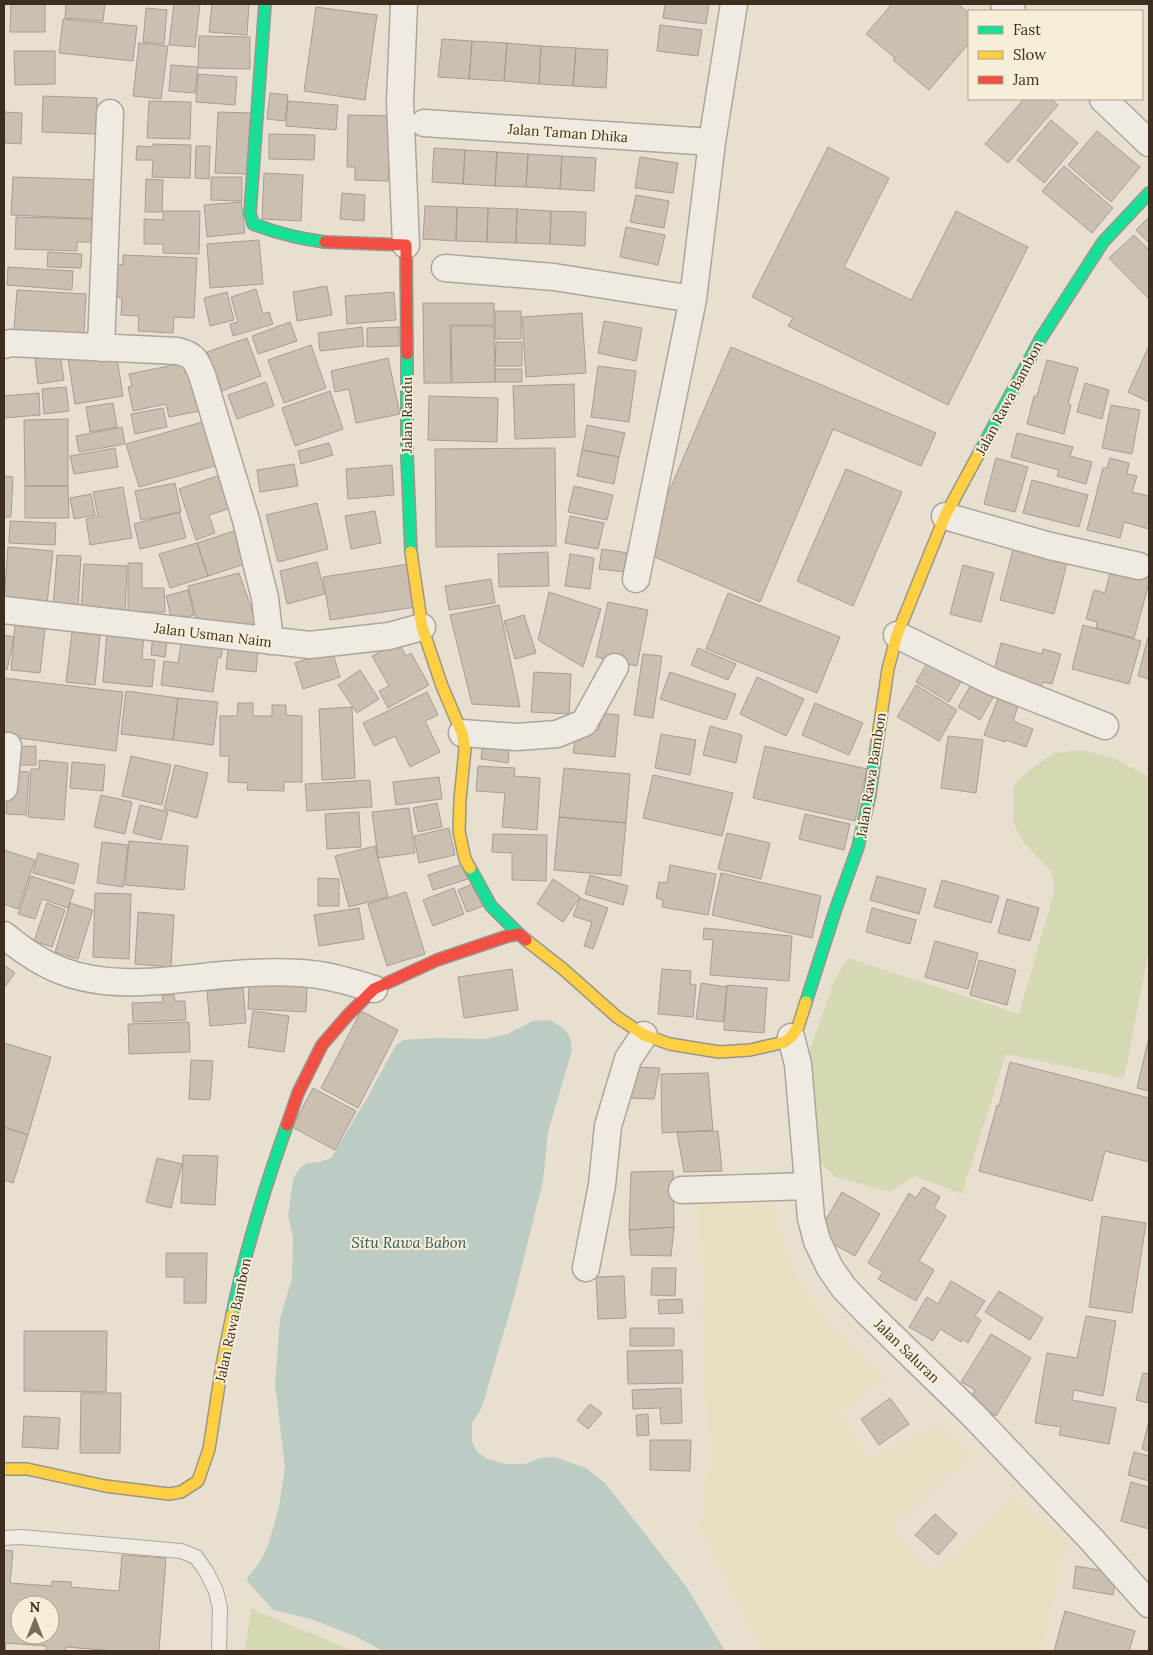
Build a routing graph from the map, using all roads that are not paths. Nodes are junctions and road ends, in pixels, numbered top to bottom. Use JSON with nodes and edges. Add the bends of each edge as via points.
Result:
{"nodes":[{"id":1,"x":265,"y":4,"type":"edge"},
{"id":2,"x":404,"y":4,"type":"edge"},
{"id":3,"x":734,"y":4,"type":"edge"},
{"id":4,"x":1104,"y":100,"type":"edge"},
{"id":5,"x":110,"y":113,"type":"dead end"},
{"id":6,"x":424,"y":124,"type":"dead end"},
{"id":7,"x":712,"y":142,"type":"junction"},
{"id":8,"x":1149,"y":144,"type":"edge"},
{"id":9,"x":1149,"y":193,"type":"edge"},
{"id":10,"x":406,"y":245,"type":"junction"},
{"id":11,"x":445,"y":268,"type":"dead end"},
{"id":12,"x":693,"y":299,"type":"junction"},
{"id":13,"x":4,"y":345,"type":"edge"},
{"id":14,"x":101,"y":348,"type":"junction"},
{"id":15,"x":945,"y":516,"type":"junction"},
{"id":16,"x":1139,"y":566,"type":"dead end"},
{"id":17,"x":636,"y":579,"type":"dead end"},
{"id":18,"x":4,"y":610,"type":"edge"},
{"id":19,"x":422,"y":628,"type":"junction"},
{"id":20,"x":897,"y":635,"type":"junction"},
{"id":21,"x":270,"y":641,"type":"junction"},
{"id":22,"x":615,"y":667,"type":"dead end"},
{"id":23,"x":1105,"y":726,"type":"dead end"},
{"id":24,"x":462,"y":732,"type":"junction"},
{"id":25,"x":8,"y":746,"type":"dead end"},
{"id":26,"x":4,"y":788,"type":"edge"},
{"id":27,"x":519,"y":934,"type":"junction"},
{"id":28,"x":4,"y":935,"type":"edge"},
{"id":29,"x":374,"y":989,"type":"junction"},
{"id":30,"x":644,"y":1035,"type":"junction"},
{"id":31,"x":792,"y":1037,"type":"junction"},
{"id":32,"x":808,"y":1186,"type":"junction"},
{"id":33,"x":682,"y":1190,"type":"dead end"},
{"id":34,"x":586,"y":1268,"type":"dead end"},
{"id":35,"x":4,"y":1470,"type":"edge"},
{"id":36,"x":4,"y":1538,"type":"edge"},
{"id":37,"x":1149,"y":1604,"type":"edge"},
{"id":38,"x":219,"y":1651,"type":"edge"}],
"edges":[{"from":1,"to":10,"type":"street","via":[[250,213],[253,224],[265,230],[320,242]]},
{"from":2,"to":10,"type":"street","via":[[400,102]]},
{"from":3,"to":7,"type":"street"},
{"from":4,"to":8,"type":"street"},
{"from":5,"to":14,"type":"street"},
{"from":6,"to":7,"type":"street","name":"Jalan Taman Dhika"},
{"from":7,"to":12,"type":"street"},
{"from":9,"to":15,"type":"street","name":"Jalan Rawa Bambon","via":[[1103,242],[1041,338]]},
{"from":10,"to":19,"type":"street","name":"Jalan Randu","via":[[410,543]]},
{"from":11,"to":12,"type":"street","via":[[554,277]]},
{"from":12,"to":17,"type":"street"},
{"from":13,"to":14,"type":"street"},
{"from":14,"to":21,"type":"street","via":[[178,351],[190,354],[197,362],[246,520],[265,598]]},
{"from":15,"to":16,"type":"street","via":[[1050,546]]},
{"from":15,"to":20,"type":"street","name":"Jalan Rawa Bambon"},
{"from":18,"to":21,"type":"street","name":"Jalan Usman Naim"},
{"from":19,"to":21,"type":"street","name":"Jalan Usman Naim","via":[[389,636],[310,645]]},
{"from":19,"to":24,"type":"street","name":"Jalan Randu"},
{"from":20,"to":23,"type":"street","via":[[993,682]]},
{"from":20,"to":31,"type":"street","name":"Jalan Rawa Bambon","via":[[888,669],[870,794],[858,847],[798,1028]]},
{"from":22,"to":24,"type":"street","via":[[584,723],[557,734],[517,737]]},
{"from":24,"to":27,"type":"street","name":"Jalan Randu","via":[[465,749],[459,830],[465,859],[491,906]]},
{"from":25,"to":26,"type":"street"},
{"from":27,"to":29,"type":"street","name":"Jalan Rawa Bambon","via":[[437,960]]},
{"from":27,"to":30,"type":"street","via":[[617,1017]]},
{"from":28,"to":29,"type":"street","via":[[31,956],[62,972],[99,980],[154,982],[235,974],[312,974]]},
{"from":29,"to":35,"type":"street","name":"Jalan Rawa Bambon","via":[[322,1045],[298,1094],[274,1162],[239,1282],[209,1449],[198,1481],[181,1492],[169,1494],[105,1486],[27,1469]]},
{"from":30,"to":31,"type":"street","via":[[670,1044],[719,1052],[750,1050],[785,1042]]},
{"from":30,"to":34,"type":"street","via":[[628,1060],[608,1126],[602,1185]]},
{"from":31,"to":32,"type":"street","name":"Jalan Saluran","via":[[798,1064]]},
{"from":32,"to":33,"type":"street"},
{"from":32,"to":37,"type":"street","name":"Jalan Saluran","via":[[817,1241],[844,1288],[973,1415]]},
{"from":36,"to":38,"type":"lane","via":[[181,1551],[196,1557],[216,1591],[220,1608]]}]}
